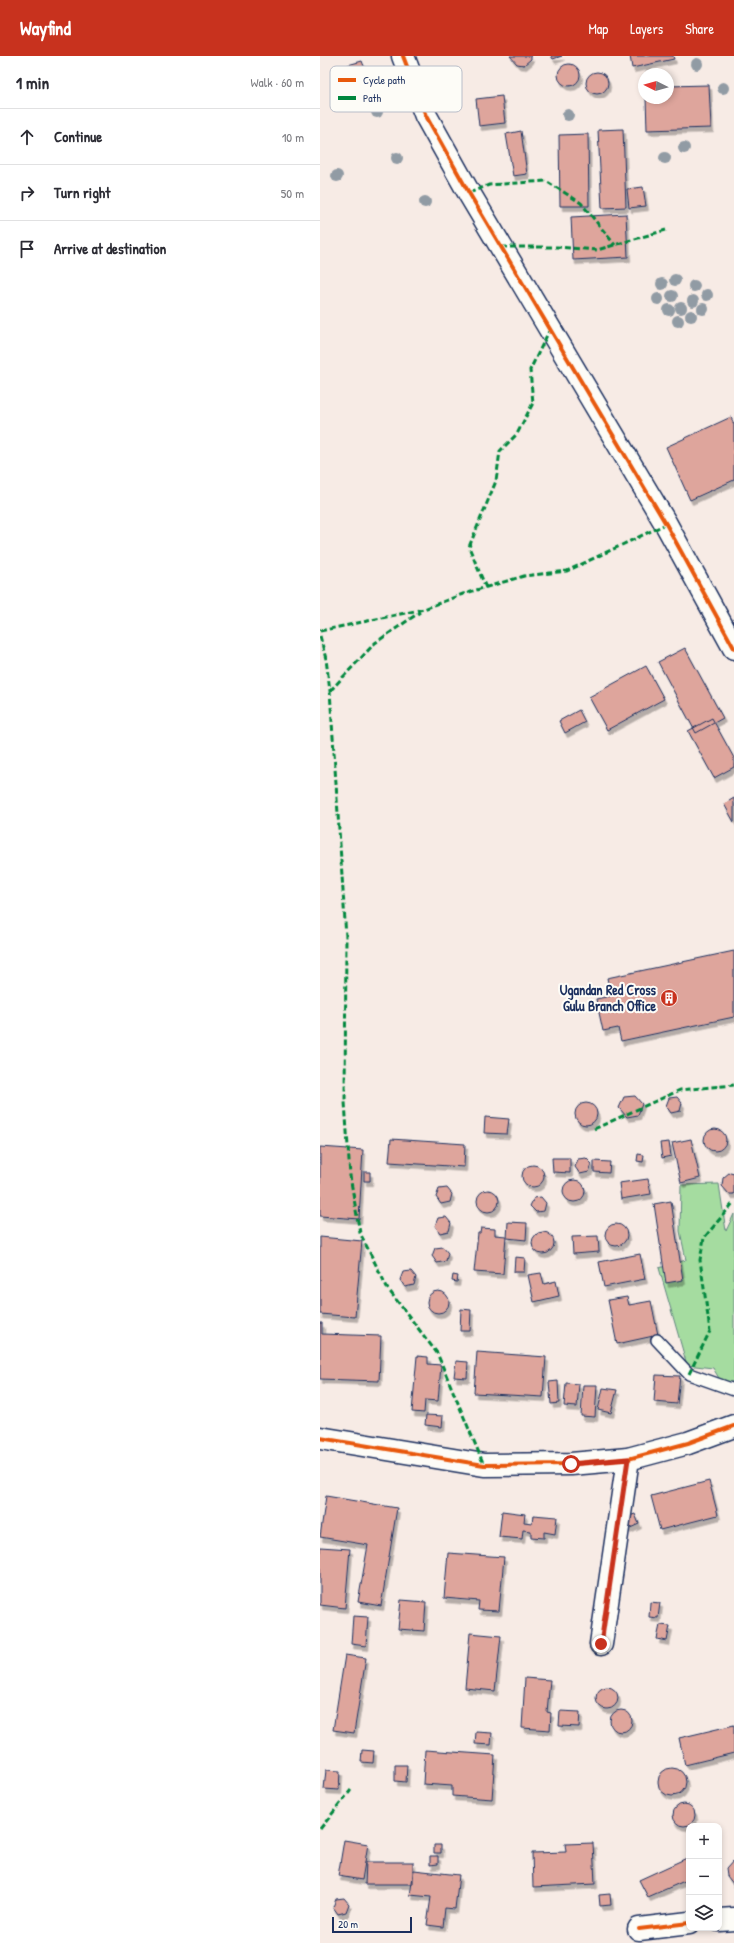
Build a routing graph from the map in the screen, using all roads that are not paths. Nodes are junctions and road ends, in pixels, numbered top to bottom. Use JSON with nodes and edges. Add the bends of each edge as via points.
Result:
{"nodes":[{"id":1,"x":403,"y":56,"type":"edge"},
{"id":2,"x":407,"y":66,"type":"edge"},
{"id":3,"x":424,"y":112,"type":"edge"},
{"id":4,"x":734,"y":648,"type":"edge"},
{"id":5,"x":657,"y":1340,"type":"dead end"},
{"id":6,"x":734,"y":1390,"type":"edge"},
{"id":7,"x":734,"y":1426,"type":"edge"},
{"id":8,"x":320,"y":1438,"type":"edge"},
{"id":9,"x":628,"y":1459,"type":"junction"},
{"id":10,"x":601,"y":1644,"type":"dead end"},
{"id":11,"x":734,"y":1919,"type":"edge"},
{"id":12,"x":722,"y":1920,"type":"edge"},
{"id":13,"x":686,"y":1924,"type":"edge"},
{"id":14,"x":639,"y":1929,"type":"dead end"}],
"edges":[{"from":1,"to":2,"type":"street"},
{"from":3,"to":4,"type":"street","via":[[469,193],[666,524]]},
{"from":5,"to":6,"type":"lane","via":[[689,1374]]},
{"from":7,"to":9,"type":"street","via":[[688,1443]]},
{"from":8,"to":9,"type":"street","via":[[484,1465],[571,1464]]},
{"from":9,"to":10,"type":"street"},
{"from":11,"to":12,"type":"street"},
{"from":13,"to":14,"type":"street"}]}
